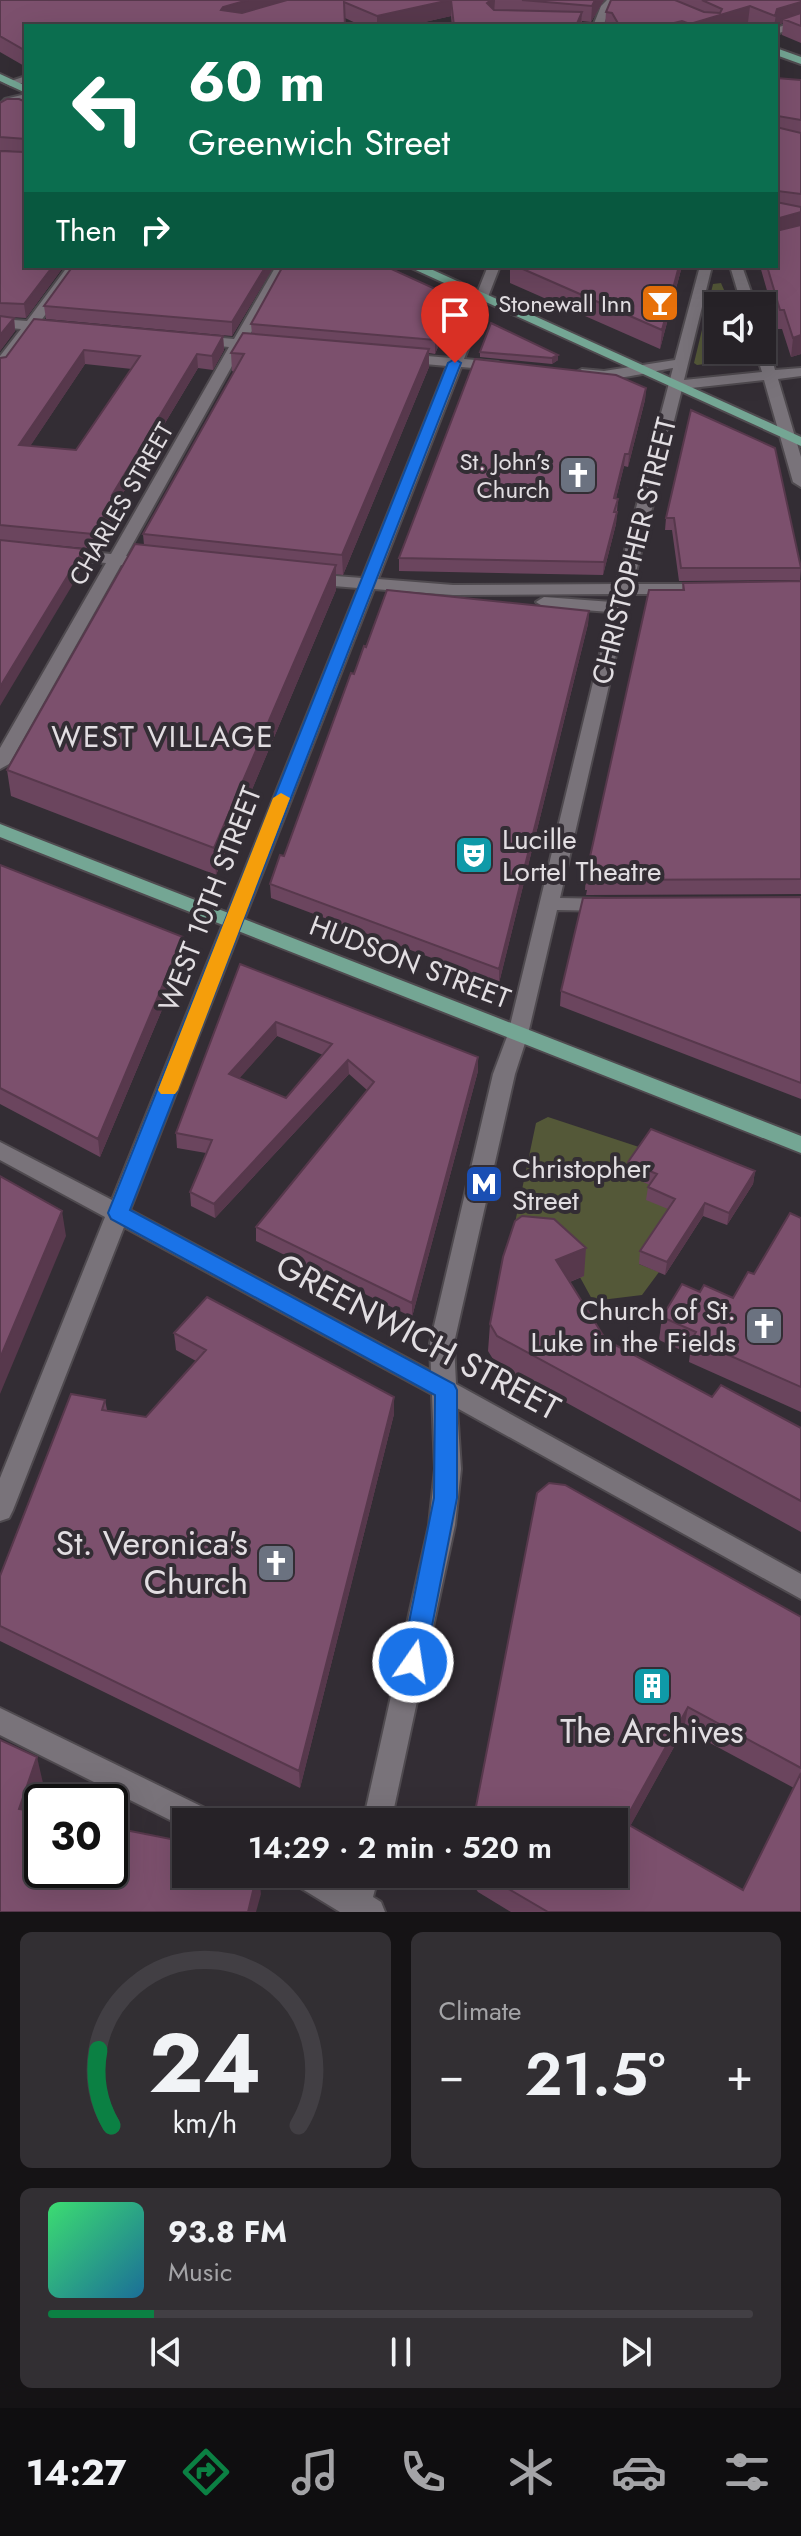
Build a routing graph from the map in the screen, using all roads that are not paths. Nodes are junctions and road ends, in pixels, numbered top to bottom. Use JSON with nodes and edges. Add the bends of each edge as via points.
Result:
{"nodes":[{"id":1,"x":614,"y":0,"type":"edge"},
{"id":2,"x":801,"y":23,"type":"edge"},
{"id":3,"x":599,"y":24,"type":"edge"},
{"id":4,"x":778,"y":30,"type":"edge"},
{"id":5,"x":778,"y":52,"type":"edge"},
{"id":6,"x":801,"y":61,"type":"edge"},
{"id":7,"x":4,"y":81,"type":"edge"},
{"id":8,"x":24,"y":89,"type":"edge"},
{"id":9,"x":24,"y":97,"type":"edge"},
{"id":10,"x":0,"y":111,"type":"edge"},
{"id":11,"x":74,"y":268,"type":"edge"},
{"id":12,"x":281,"y":268,"type":"edge"},
{"id":13,"x":417,"y":268,"type":"edge"},
{"id":14,"x":493,"y":268,"type":"edge"},
{"id":15,"x":705,"y":268,"type":"edge"},
{"id":16,"x":737,"y":268,"type":"edge"},
{"id":17,"x":744,"y":292,"type":"edge"},
{"id":18,"x":481,"y":297,"type":"junction"},
{"id":19,"x":0,"y":323,"type":"edge"},
{"id":20,"x":30,"y":326,"type":"junction"},
{"id":21,"x":70,"y":329,"type":"edge"},
{"id":22,"x":189,"y":340,"type":"edge"},
{"id":23,"x":240,"y":344,"type":"junction"},
{"id":24,"x":283,"y":348,"type":"edge"},
{"id":25,"x":391,"y":357,"type":"edge"},
{"id":26,"x":455,"y":363,"type":"junction"},
{"id":27,"x":681,"y":363,"type":"junction"},
{"id":28,"x":767,"y":364,"type":"edge"},
{"id":29,"x":801,"y":365,"type":"edge"},
{"id":30,"x":0,"y":366,"type":"edge"},
{"id":31,"x":515,"y":368,"type":"edge"},
{"id":32,"x":641,"y":370,"type":"junction"},
{"id":33,"x":560,"y":371,"type":"edge"},
{"id":34,"x":801,"y":372,"type":"edge"},
{"id":35,"x":770,"y":374,"type":"junction"},
{"id":36,"x":676,"y":385,"type":"junction"},
{"id":37,"x":795,"y":440,"type":"edge"},
{"id":38,"x":801,"y":482,"type":"edge"},
{"id":39,"x":47,"y":552,"type":"edge"},
{"id":40,"x":117,"y":560,"type":"junction"},
{"id":41,"x":163,"y":564,"type":"edge"},
{"id":42,"x":284,"y":577,"type":"edge"},
{"id":43,"x":366,"y":585,"type":"junction"},
{"id":44,"x":723,"y":589,"type":"edge"},
{"id":45,"x":621,"y":599,"type":"junction"},
{"id":46,"x":0,"y":764,"type":"edge"},
{"id":47,"x":0,"y":830,"type":"edge"},
{"id":48,"x":549,"y":904,"type":"junction"},
{"id":49,"x":634,"y":904,"type":"edge"},
{"id":50,"x":232,"y":923,"type":"junction"},
{"id":51,"x":518,"y":1034,"type":"junction"},
{"id":52,"x":801,"y":1145,"type":"edge"},
{"id":53,"x":0,"y":1150,"type":"edge"},
{"id":54,"x":118,"y":1213,"type":"junction"},
{"id":55,"x":446,"y":1390,"type":"junction"},
{"id":56,"x":0,"y":1510,"type":"edge"},
{"id":57,"x":801,"y":1587,"type":"edge"},
{"id":58,"x":0,"y":1721,"type":"edge"},
{"id":59,"x":175,"y":1808,"type":"edge"},
{"id":60,"x":380,"y":1808,"type":"edge"},
{"id":61,"x":326,"y":1888,"type":"edge"},
{"id":62,"x":362,"y":1888,"type":"edge"},
{"id":63,"x":360,"y":1910,"type":"edge"}],
"edges":[{"from":1,"to":3,"type":"street"},
{"from":2,"to":4,"type":"street"},
{"from":5,"to":6,"type":"main road"},
{"from":7,"to":8,"type":"main road"},
{"from":9,"to":10,"type":"street","via":[[9,101]]},
{"from":11,"to":20,"type":"street"},
{"from":12,"to":23,"type":"street","name":"CHARLES STREET"},
{"from":13,"to":18,"type":"main road"},
{"from":14,"to":18,"type":"street","name":"WEST 10TH STREET"},
{"from":15,"to":27,"type":"street","name":"CHRISTOPHER STREET"},
{"from":16,"to":17,"type":"street"},
{"from":18,"to":26,"type":"street","name":"WEST 10TH STREET"},
{"from":18,"to":32,"type":"main road"},
{"from":19,"to":20,"type":"street"},
{"from":20,"to":21,"type":"street"},
{"from":20,"to":30,"type":"street"},
{"from":22,"to":23,"type":"street"},
{"from":23,"to":24,"type":"street"},
{"from":23,"to":40,"type":"street","name":"CHARLES STREET"},
{"from":25,"to":26,"type":"street"},
{"from":26,"to":31,"type":"street"},
{"from":26,"to":43,"type":"street","name":"WEST 10TH STREET"},
{"from":27,"to":32,"type":"street"},
{"from":27,"to":36,"type":"street","name":"CHRISTOPHER STREET"},
{"from":28,"to":35,"type":"street"},
{"from":29,"to":35,"type":"street"},
{"from":32,"to":33,"type":"street","via":[[604,375]]},
{"from":32,"to":36,"type":"main road"},
{"from":34,"to":35,"type":"street"},
{"from":35,"to":36,"type":"street"},
{"from":35,"to":37,"type":"street"},
{"from":36,"to":37,"type":"main road"},
{"from":36,"to":45,"type":"street","name":"CHRISTOPHER STREET"},
{"from":37,"to":38,"type":"street"},
{"from":39,"to":40,"type":"street"},
{"from":40,"to":41,"type":"street"},
{"from":40,"to":46,"type":"street","name":"CHARLES STREET"},
{"from":42,"to":43,"type":"street"},
{"from":43,"to":45,"type":"street","via":[[494,597]]},
{"from":43,"to":50,"type":"street","name":"WEST 10TH STREET"},
{"from":44,"to":45,"type":"street"},
{"from":45,"to":48,"type":"street","name":"CHRISTOPHER STREET"},
{"from":47,"to":50,"type":"main road","name":"HUDSON STREET"},
{"from":48,"to":49,"type":"street"},
{"from":48,"to":51,"type":"street","name":"CHRISTOPHER STREET"},
{"from":50,"to":51,"type":"main road","name":"HUDSON STREET"},
{"from":50,"to":54,"type":"street","name":"WEST 10TH STREET"},
{"from":51,"to":52,"type":"main road","name":"HUDSON STREET"},
{"from":51,"to":55,"type":"street","name":"CHRISTOPHER STREET","via":[[504,1074],[442,1343]]},
{"from":53,"to":54,"type":"street","name":"GREENWICH STREET"},
{"from":54,"to":55,"type":"street","name":"GREENWICH STREET"},
{"from":54,"to":56,"type":"street","name":"WEST 10TH STREET"},
{"from":55,"to":57,"type":"street","name":"GREENWICH STREET"},
{"from":55,"to":60,"type":"street","name":"CHRISTOPHER STREET","via":[[448,1469],[442,1525]]},
{"from":58,"to":59,"type":"street"},
{"from":61,"to":63,"type":"street"},
{"from":62,"to":63,"type":"street"}]}
